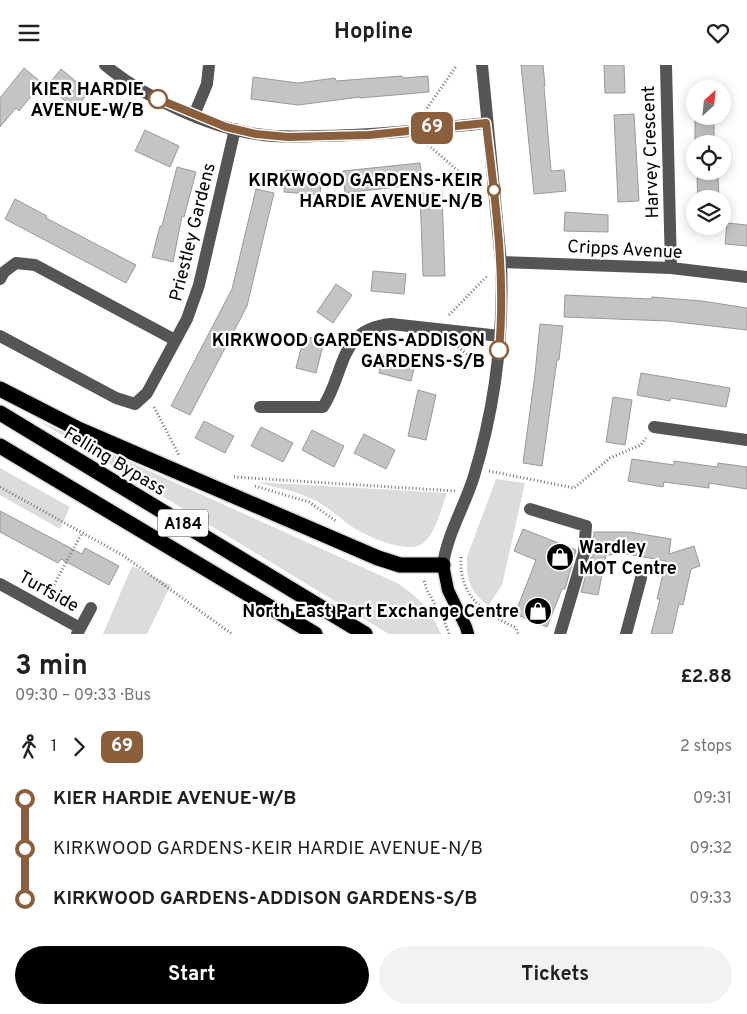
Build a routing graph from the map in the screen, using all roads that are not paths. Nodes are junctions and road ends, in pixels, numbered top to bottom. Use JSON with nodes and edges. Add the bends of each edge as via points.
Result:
{"nodes":[{"id":1,"x":105,"y":65,"type":"edge"},
{"id":2,"x":209,"y":65,"type":"edge"},
{"id":3,"x":482,"y":65,"type":"edge"},
{"id":4,"x":666,"y":65,"type":"edge"},
{"id":5,"x":194,"y":115,"type":"junction"},
{"id":6,"x":486,"y":123,"type":"junction"},
{"id":7,"x":235,"y":129,"type":"junction"},
{"id":8,"x":501,"y":262,"type":"junction"},
{"id":9,"x":671,"y":268,"type":"junction"},
{"id":10,"x":747,"y":277,"type":"edge"},
{"id":11,"x":0,"y":279,"type":"edge"},
{"id":12,"x":0,"y":336,"type":"edge"},
{"id":13,"x":500,"y":336,"type":"junction"},
{"id":14,"x":175,"y":340,"type":"junction"},
{"id":15,"x":0,"y":389,"type":"edge"},
{"id":16,"x":260,"y":407,"type":"dead end"},
{"id":17,"x":0,"y":413,"type":"edge"},
{"id":18,"x":654,"y":427,"type":"road end"},
{"id":19,"x":747,"y":440,"type":"edge"},
{"id":20,"x":0,"y":446,"type":"edge"},
{"id":21,"x":530,"y":509,"type":"dead end"},
{"id":22,"x":443,"y":565,"type":"junction"},
{"id":23,"x":641,"y":579,"type":"dead end"},
{"id":24,"x":0,"y":583,"type":"edge"},
{"id":25,"x":91,"y":608,"type":"dead end"},
{"id":26,"x":78,"y":631,"type":"edge"},
{"id":27,"x":470,"y":633,"type":"edge"},
{"id":28,"x":315,"y":634,"type":"edge"},
{"id":29,"x":365,"y":634,"type":"edge"},
{"id":30,"x":560,"y":634,"type":"edge"},
{"id":31,"x":626,"y":634,"type":"edge"}],
"edges":[{"from":1,"to":5,"type":"street","via":[[146,93]]},
{"from":2,"to":5,"type":"street","via":[[207,84]]},
{"from":3,"to":6,"type":"street"},
{"from":4,"to":9,"type":"street","name":"Harvey Crescent"},
{"from":5,"to":7,"type":"street"},
{"from":6,"to":7,"type":"street","via":[[334,136],[288,137]]},
{"from":6,"to":8,"type":"street"},
{"from":7,"to":14,"type":"street","name":"Priestley Gardens","via":[[199,285],[187,319]]},
{"from":8,"to":9,"type":"street","name":"Cripps Avenue"},
{"from":8,"to":13,"type":"street"},
{"from":9,"to":10,"type":"street","name":"Cripps Avenue"},
{"from":11,"to":14,"type":"street","via":[[16,263],[35,265]]},
{"from":12,"to":14,"type":"street","name":"Priestley Gardens","via":[[116,398],[135,404],[147,393]]},
{"from":13,"to":16,"type":"street","via":[[378,325],[366,330],[349,347],[323,407]]},
{"from":13,"to":22,"type":"street","via":[[491,410],[476,468]]},
{"from":15,"to":22,"type":"highway","via":[[78,429],[378,558],[400,565]]},
{"from":17,"to":29,"type":"highway","name":"Felling Bypass","number":"A184"},
{"from":18,"to":19,"type":"street"},
{"from":20,"to":28,"type":"highway","number":"A184"},
{"from":21,"to":30,"type":"street","via":[[586,526],[584,553]]},
{"from":22,"to":27,"type":"main road","via":[[448,590]]},
{"from":23,"to":31,"type":"street"},
{"from":24,"to":26,"type":"street","name":"Turfside"},
{"from":25,"to":26,"type":"street"}]}
